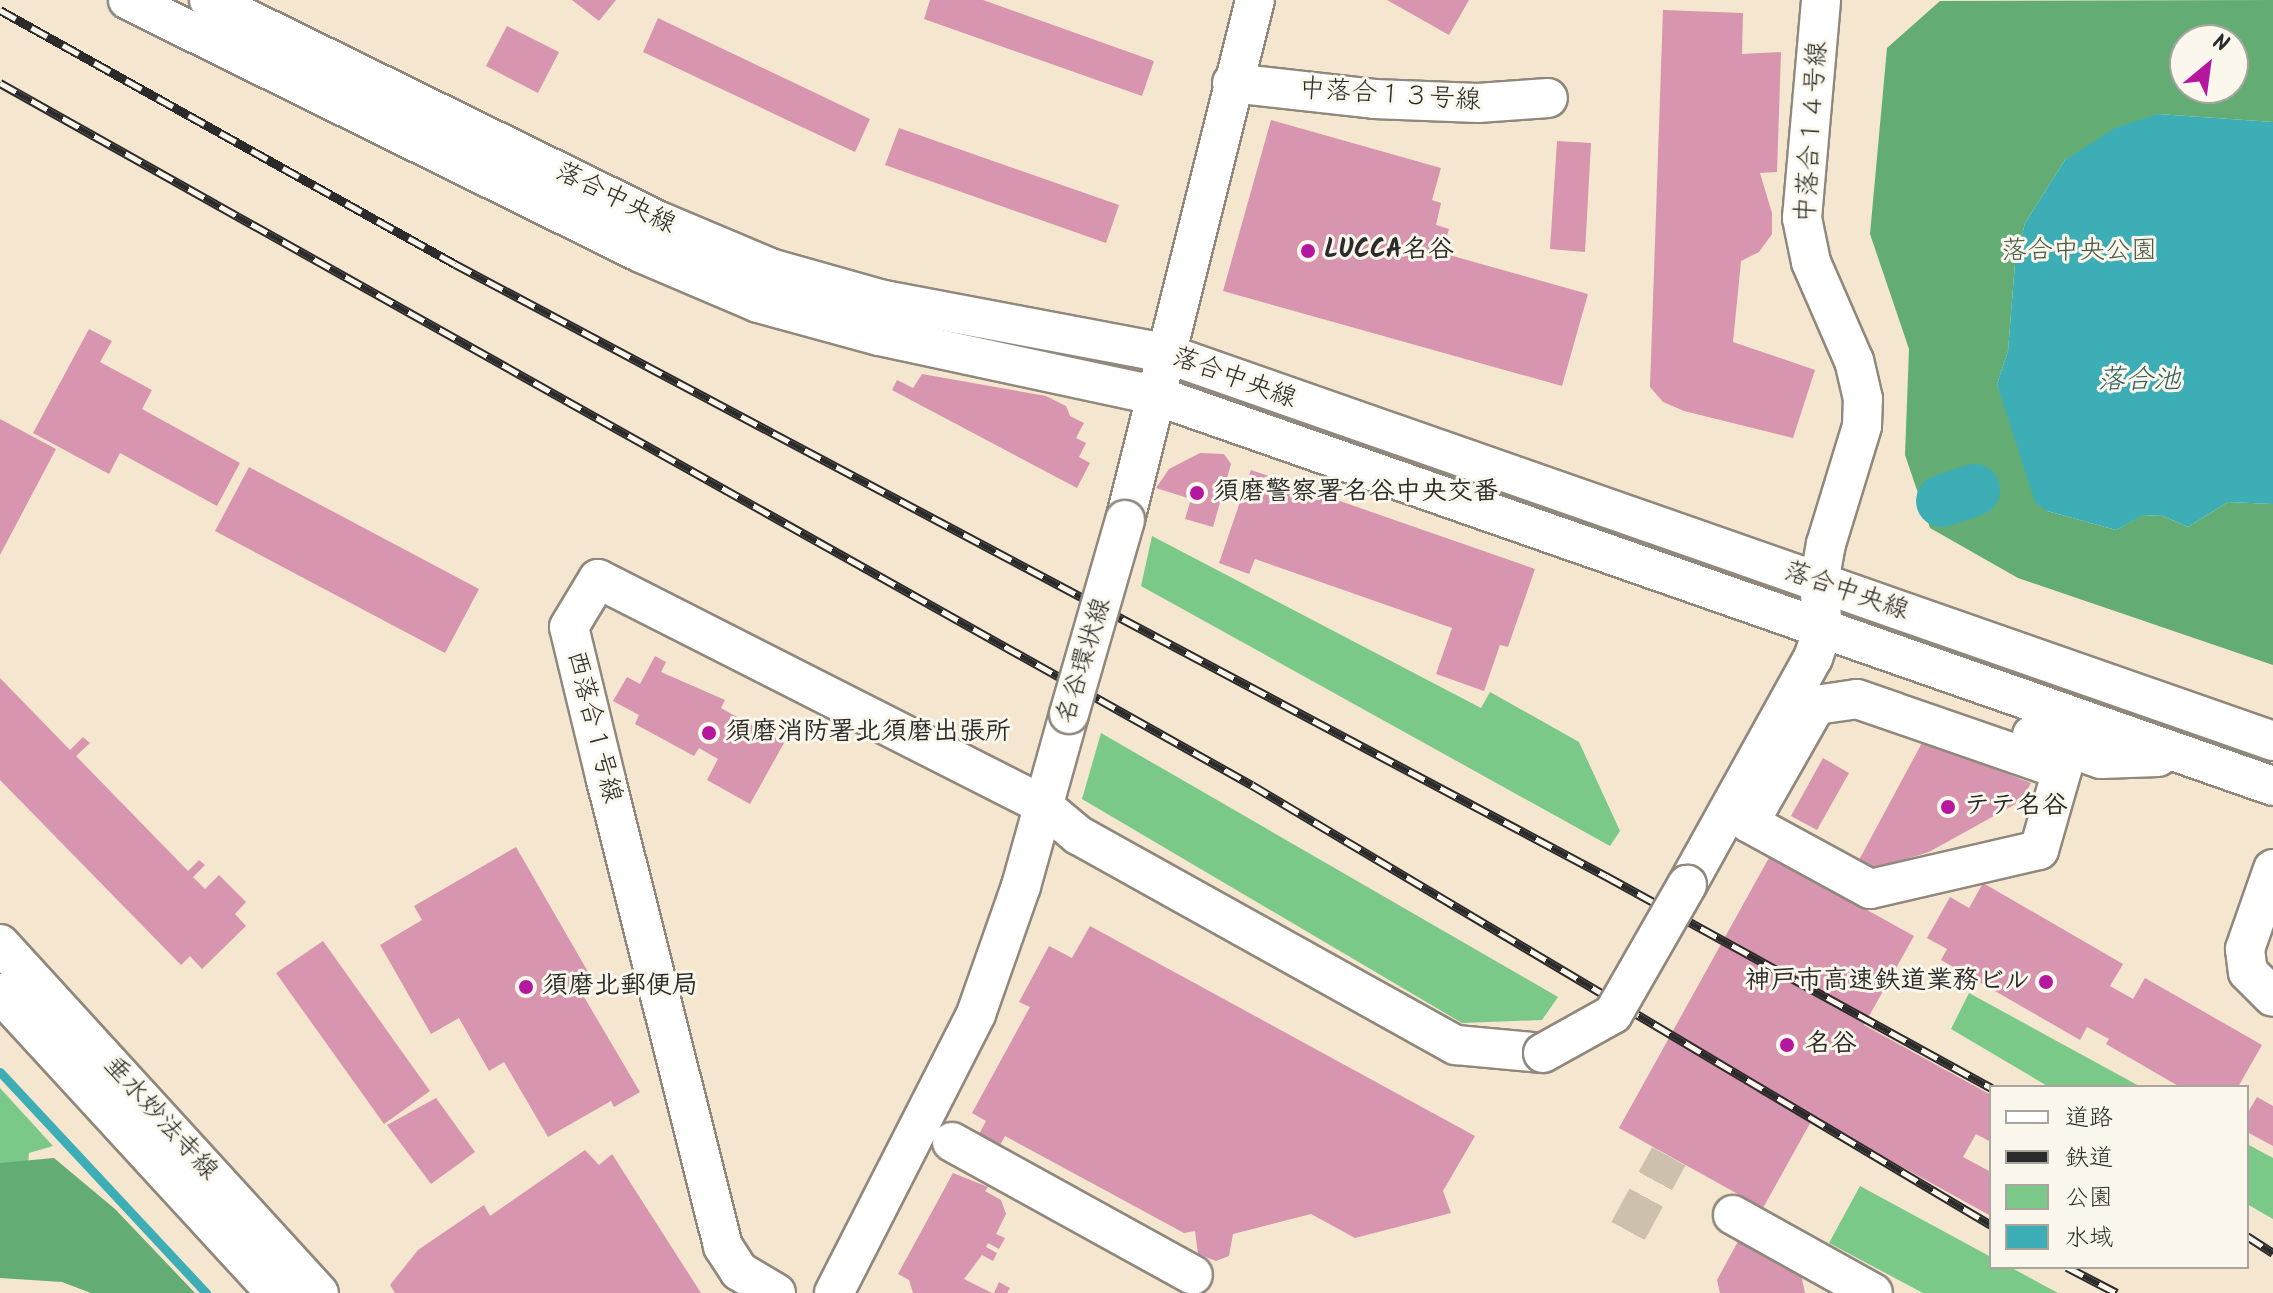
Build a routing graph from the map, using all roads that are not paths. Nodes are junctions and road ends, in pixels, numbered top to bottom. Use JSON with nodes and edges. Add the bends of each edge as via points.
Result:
{"nodes":[{"id":1,"x":128,"y":0,"type":"edge"},
{"id":2,"x":209,"y":0,"type":"edge"},
{"id":3,"x":1255,"y":0,"type":"edge"},
{"id":4,"x":1821,"y":0,"type":"edge"},
{"id":5,"x":1232,"y":83,"type":"junction"},
{"id":6,"x":1548,"y":98,"type":"dead end"},
{"id":7,"x":1164,"y":353,"type":"junction"},
{"id":8,"x":1154,"y":395,"type":"junction"},
{"id":9,"x":1819,"y":583,"type":"junction"},
{"id":10,"x":1823,"y":629,"type":"junction"},
{"id":11,"x":1795,"y":692,"type":"junction"},
{"id":12,"x":2273,"y":741,"type":"edge"},
{"id":13,"x":2177,"y":756,"type":"junction"},
{"id":14,"x":2273,"y":786,"type":"edge"},
{"id":15,"x":1044,"y":793,"type":"junction"},
{"id":16,"x":2273,"y":869,"type":"edge"},
{"id":17,"x":1826,"y":876,"type":"joint"},
{"id":18,"x":0,"y":944,"type":"edge"},
{"id":19,"x":0,"y":993,"type":"edge"},
{"id":20,"x":2273,"y":997,"type":"edge"},
{"id":21,"x":952,"y":1142,"type":"dead end"},
{"id":22,"x":1733,"y":1215,"type":"dead end"},
{"id":23,"x":1193,"y":1275,"type":"dead end"},
{"id":24,"x":276,"y":1293,"type":"edge"},
{"id":25,"x":319,"y":1293,"type":"edge"},
{"id":26,"x":776,"y":1293,"type":"edge"},
{"id":27,"x":834,"y":1293,"type":"edge"},
{"id":28,"x":1873,"y":1293,"type":"edge"}],
"edges":[{"from":1,"to":8,"type":"street","name":"落合中央線","via":[[641,253],[758,303],[879,336]]},
{"from":2,"to":7,"type":"street","name":"落合中央線","via":[[659,221],[770,268],[884,300]]},
{"from":3,"to":5,"type":"street","name":"名谷環状線"},
{"from":4,"to":9,"type":"street","name":"中落合１４号線","via":[[1802,218],[1811,262],[1854,361],[1863,399],[1862,426]]},
{"from":5,"to":6,"type":"street","name":"中落合１３号線","via":[[1374,99],[1478,103]]},
{"from":5,"to":7,"type":"street","name":"名谷環状線"},
{"from":7,"to":8,"type":"street","name":"名谷環状線"},
{"from":7,"to":9,"type":"street","name":"落合中央線"},
{"from":8,"to":10,"type":"street","name":"落合中央線"},
{"from":8,"to":15,"type":"street","name":"名谷環状線","bridge":true,"via":[[1125,520]]},
{"from":9,"to":10,"type":"street"},
{"from":9,"to":12,"type":"street","name":"落合中央線"},
{"from":10,"to":11,"type":"street","name":"落合中央線"},
{"from":10,"to":13,"type":"street","name":"落合中央線"},
{"from":11,"to":13,"type":"street","via":[[1832,679],[1861,677],[2101,759]]},
{"from":11,"to":15,"type":"street","name":"落合中央線","bridge":true,"via":[[1613,1014],[1543,1053],[1456,1045],[1078,835]]},
{"from":13,"to":14,"type":"street","name":"落合中央線"},
{"from":15,"to":26,"type":"street","name":"西落合１号線","via":[[598,579],[572,619],[573,646],[723,1246],[739,1271]]},
{"from":15,"to":27,"type":"street","name":"名谷環状線","via":[[1021,886],[976,1014]]},
{"from":16,"to":20,"type":"street","via":[[2245,949],[2248,972]]},
{"from":17,"to":17,"type":"street","via":[[1749,823],[1816,705],[1857,699],[2062,770],[2039,850],[1870,889]]},
{"from":18,"to":25,"type":"street","name":"垂水妙法寺線"},
{"from":19,"to":24,"type":"street","name":"垂水妙法寺線"},
{"from":21,"to":23,"type":"street"},
{"from":22,"to":28,"type":"street"}]}
